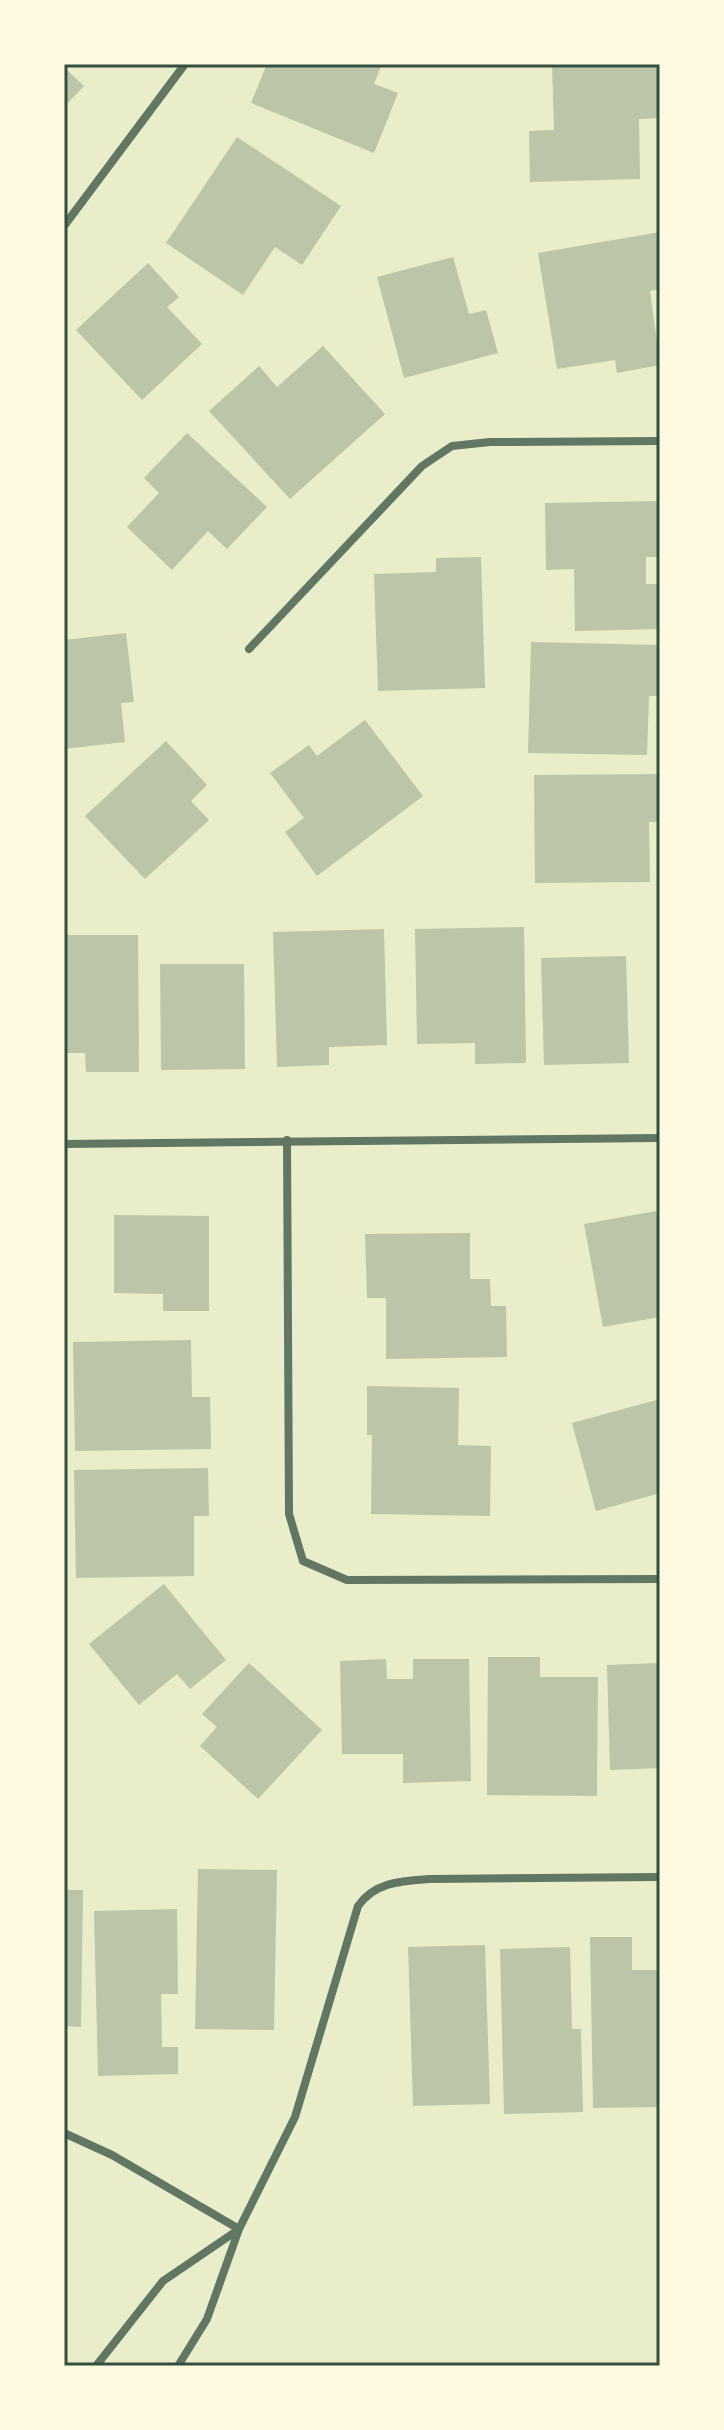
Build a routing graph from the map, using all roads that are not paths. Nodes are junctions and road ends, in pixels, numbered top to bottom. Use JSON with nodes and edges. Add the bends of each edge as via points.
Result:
{"nodes":[{"id":1,"x":185,"y":64,"type":"edge"},
{"id":2,"x":64,"y":226,"type":"edge"},
{"id":3,"x":660,"y":441,"type":"edge"},
{"id":4,"x":249,"y":649,"type":"dead end"},
{"id":5,"x":660,"y":1138,"type":"edge"},
{"id":6,"x":287,"y":1140,"type":"junction"},
{"id":7,"x":64,"y":1144,"type":"edge"},
{"id":8,"x":660,"y":1579,"type":"edge"},
{"id":9,"x":660,"y":1877,"type":"edge"},
{"id":10,"x":64,"y":2133,"type":"edge"},
{"id":11,"x":239,"y":2229,"type":"junction"},
{"id":12,"x":98,"y":2365,"type":"edge"},
{"id":13,"x":178,"y":2366,"type":"edge"}],
"edges":[{"from":1,"to":2,"type":"street"},
{"from":3,"to":4,"type":"street","via":[[452,446],[422,466]]},
{"from":5,"to":6,"type":"street"},
{"from":6,"to":7,"type":"street"},
{"from":6,"to":8,"type":"street","via":[[289,1514],[303,1561],[347,1580]]},
{"from":9,"to":11,"type":"street","via":[[429,1879],[369,1891],[358,1906],[295,2117]]},
{"from":10,"to":11,"type":"street"},
{"from":11,"to":12,"type":"street","via":[[163,2281]]},
{"from":11,"to":13,"type":"street","via":[[207,2319]]}]}
